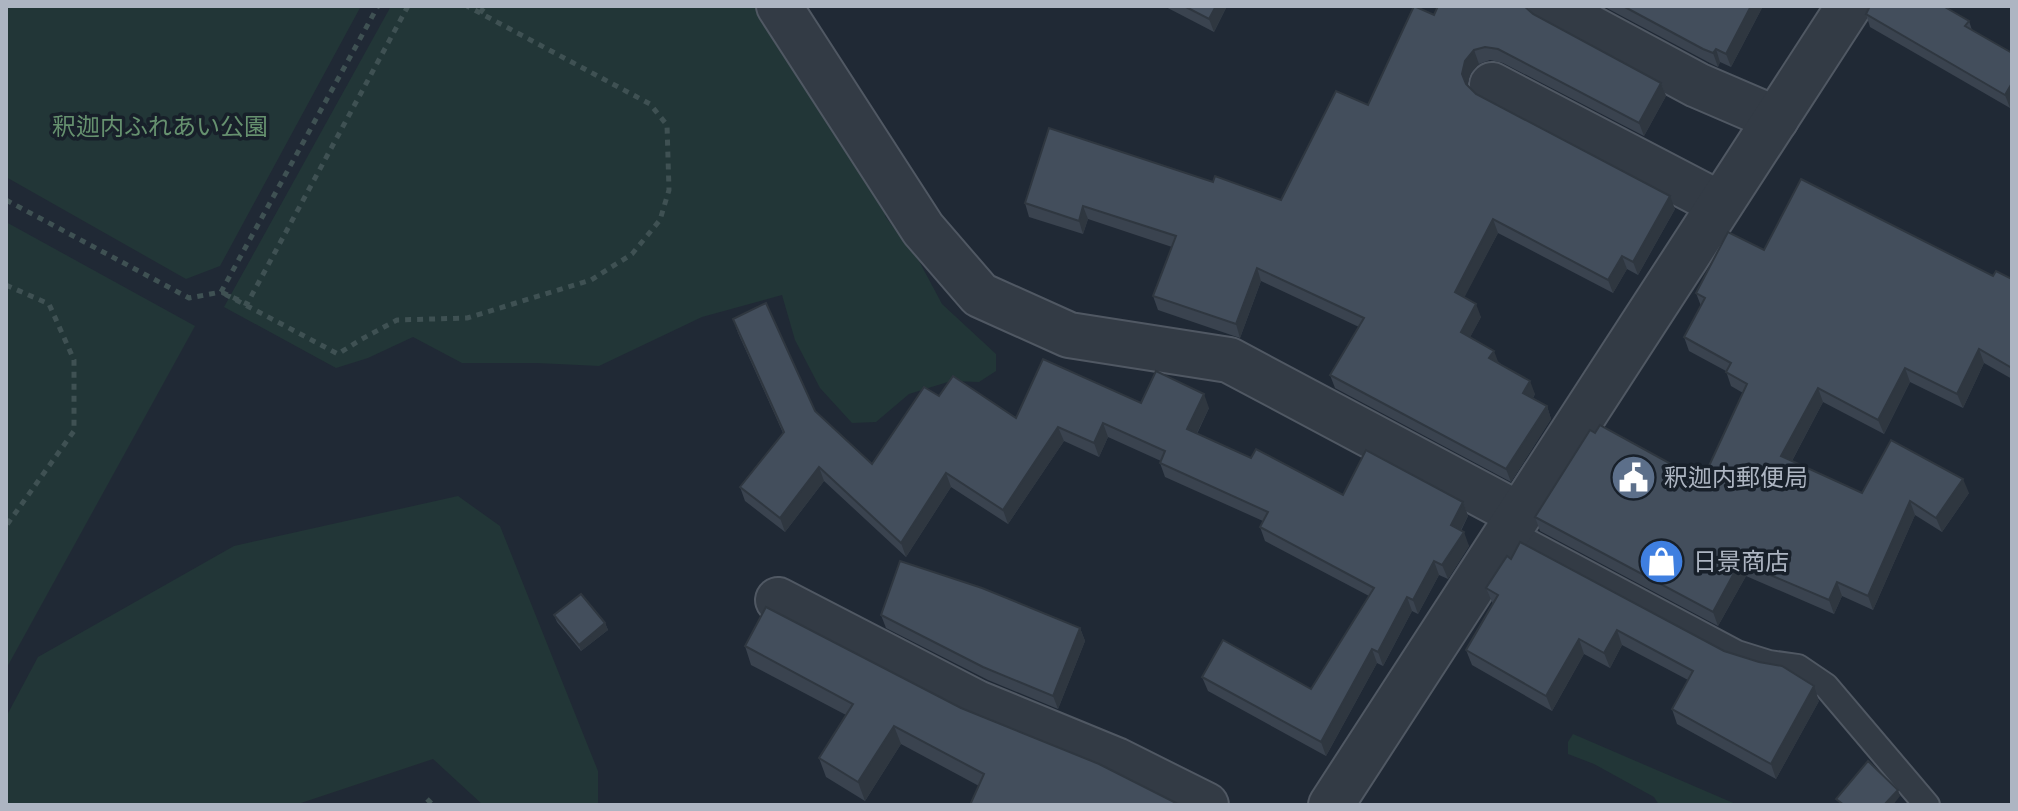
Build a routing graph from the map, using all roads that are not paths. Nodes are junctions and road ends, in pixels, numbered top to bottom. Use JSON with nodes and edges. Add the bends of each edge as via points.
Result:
{"nodes":[{"id":1,"x":779,"y":6,"type":"edge"},
{"id":2,"x":1550,"y":6,"type":"edge"},
{"id":3,"x":1849,"y":6,"type":"edge"},
{"id":4,"x":1492,"y":85,"type":"dead end"},
{"id":5,"x":1776,"y":119,"type":"junction"},
{"id":6,"x":1720,"y":204,"type":"junction"},
{"id":7,"x":1513,"y":522,"type":"junction"},
{"id":8,"x":778,"y":600,"type":"dead end"},
{"id":9,"x":1206,"y":805,"type":"edge"},
{"id":10,"x":1331,"y":805,"type":"edge"},
{"id":11,"x":1927,"y":805,"type":"edge"}],
"edges":[{"from":1,"to":7,"type":"street","via":[[923,229],[980,295],[1069,335],[1229,360]]},
{"from":2,"to":5,"type":"street","via":[[1697,85]]},
{"from":3,"to":5,"type":"street"},
{"from":4,"to":6,"type":"street"},
{"from":5,"to":6,"type":"street"},
{"from":6,"to":7,"type":"street"},
{"from":7,"to":10,"type":"street"},
{"from":7,"to":11,"type":"lane","via":[[1737,653],[1798,667],[1826,686]]},
{"from":8,"to":9,"type":"street","via":[[977,703],[1116,760]]}]}
